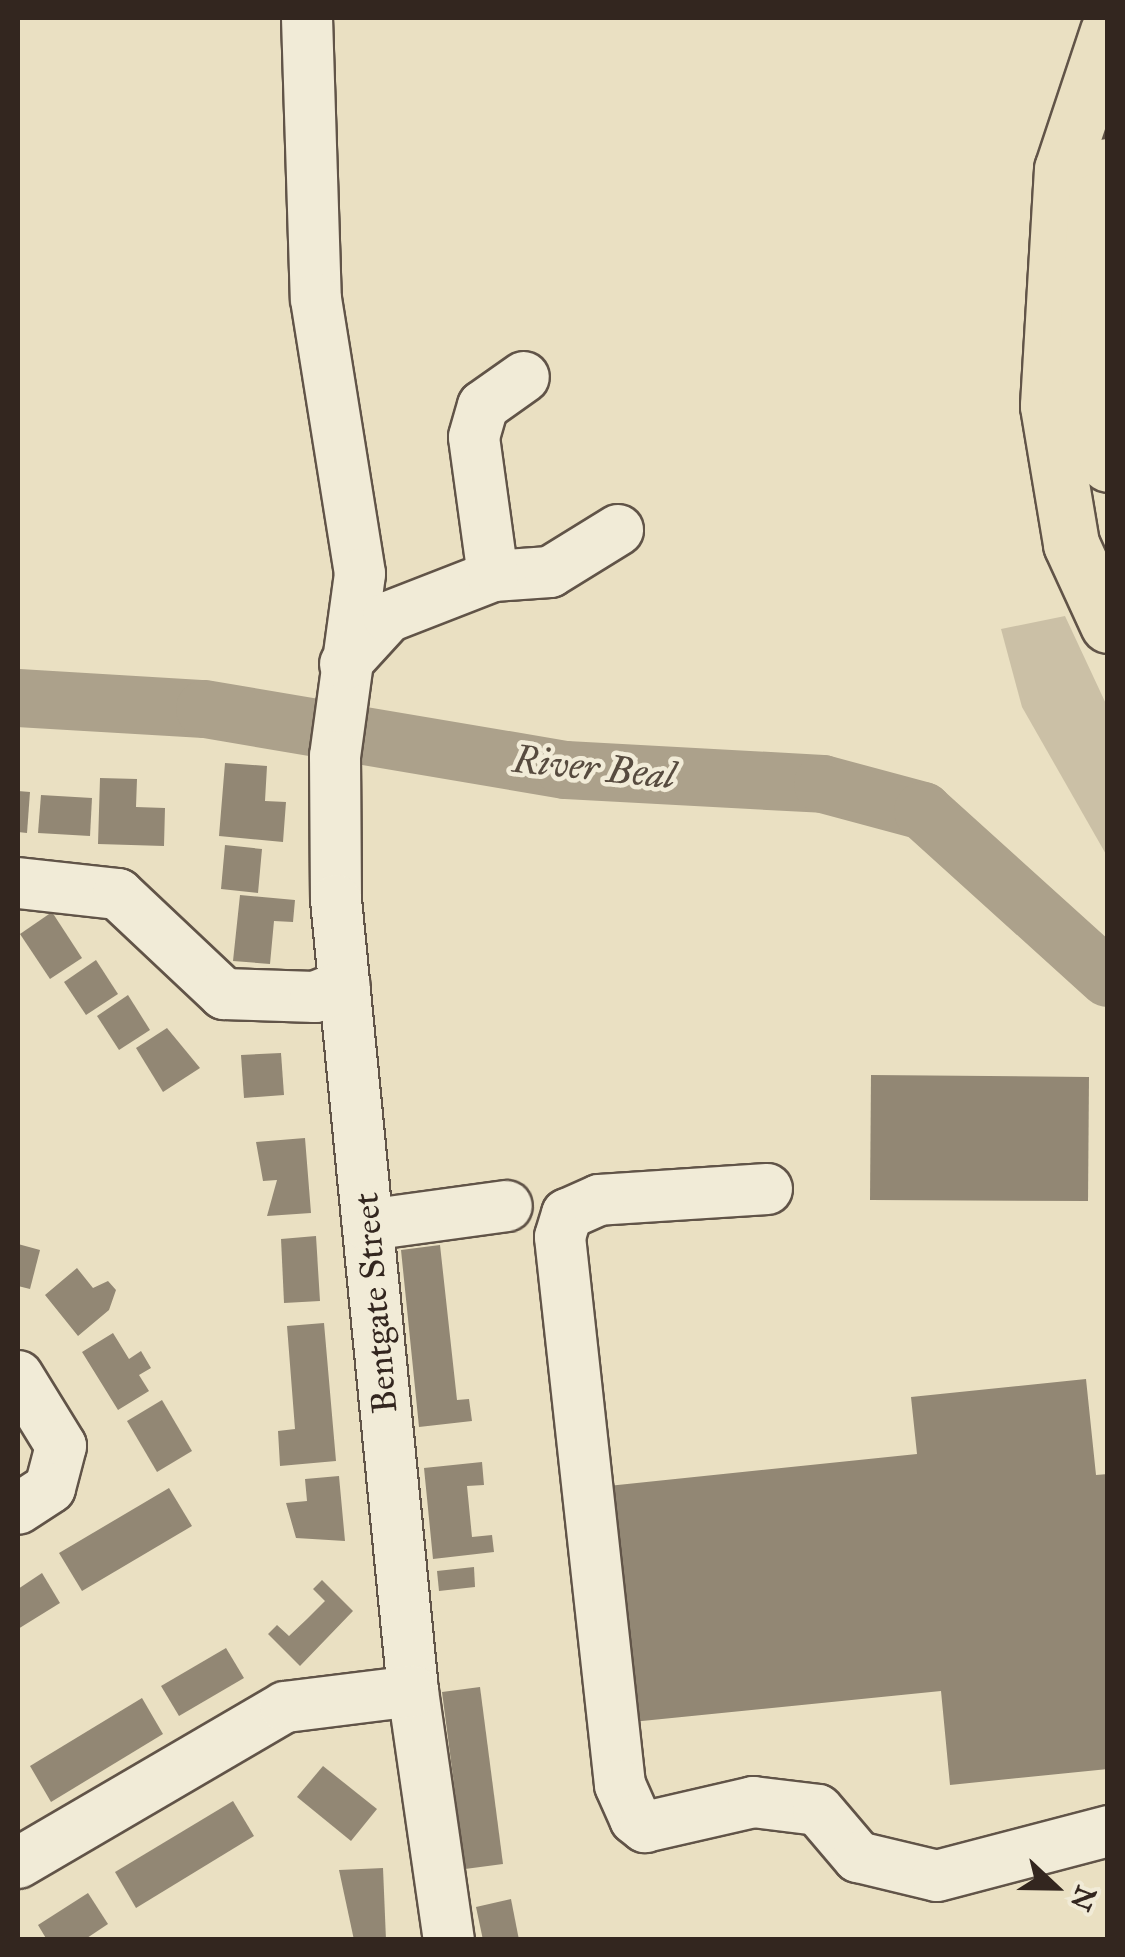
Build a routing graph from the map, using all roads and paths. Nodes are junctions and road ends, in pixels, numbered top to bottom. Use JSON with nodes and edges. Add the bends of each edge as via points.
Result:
{"nodes":[{"id":1,"x":307,"y":18,"type":"edge"},
{"id":2,"x":1108,"y":31,"type":"edge"},
{"id":3,"x":1108,"y":166,"type":"edge"},
{"id":4,"x":524,"y":377,"type":"dead end"},
{"id":5,"x":1108,"y":464,"type":"edge"},
{"id":6,"x":618,"y":530,"type":"dead end"},
{"id":7,"x":494,"y":576,"type":"junction"},
{"id":8,"x":1108,"y":625,"type":"edge"},
{"id":9,"x":345,"y":664,"type":"junction"},
{"id":10,"x":18,"y":883,"type":"edge"},
{"id":11,"x":345,"y":984,"type":"junction"},
{"id":12,"x":768,"y":1189,"type":"dead end"},
{"id":13,"x":507,"y":1206,"type":"dead end"},
{"id":14,"x":368,"y":1225,"type":"junction"},
{"id":15,"x":18,"y":1376,"type":"edge"},
{"id":16,"x":34,"y":1499,"type":"edge"},
{"id":17,"x":413,"y":1691,"type":"junction"},
{"id":18,"x":1108,"y":1831,"type":"edge"},
{"id":19,"x":18,"y":1863,"type":"edge"},
{"id":20,"x":449,"y":1940,"type":"edge"}],
"edges":[{"from":1,"to":9,"type":"street","name":"Bentgate Street","via":[[316,298],[360,574]]},
{"from":2,"to":8,"type":"highway","via":[[1062,169],[1048,406],[1072,544]]},
{"from":3,"to":5,"type":"highway","via":[[1096,200],[1086,357]]},
{"from":4,"to":7,"type":"street","via":[[482,406],[474,436]]},
{"from":6,"to":7,"type":"street","via":[[550,572]]},
{"from":7,"to":9,"type":"street","via":[[388,617]]},
{"from":9,"to":11,"type":"street","name":"Bentgate Street","via":[[335,756]]},
{"from":10,"to":11,"type":"street","via":[[118,894],[224,994],[315,998]]},
{"from":11,"to":14,"type":"street","name":"Bentgate Street"},
{"from":12,"to":18,"type":"street","via":[[599,1200],[567,1214],[560,1237],[620,1784],[635,1819],[645,1826],[753,1802],[818,1810],[858,1856],[937,1876]]},
{"from":13,"to":14,"type":"street"},
{"from":14,"to":17,"type":"street","name":"Bentgate Street"},
{"from":15,"to":16,"type":"street","via":[[61,1446]]},
{"from":17,"to":19,"type":"street","via":[[285,1707]]},
{"from":17,"to":20,"type":"street","name":"Bentgate Street"}]}
